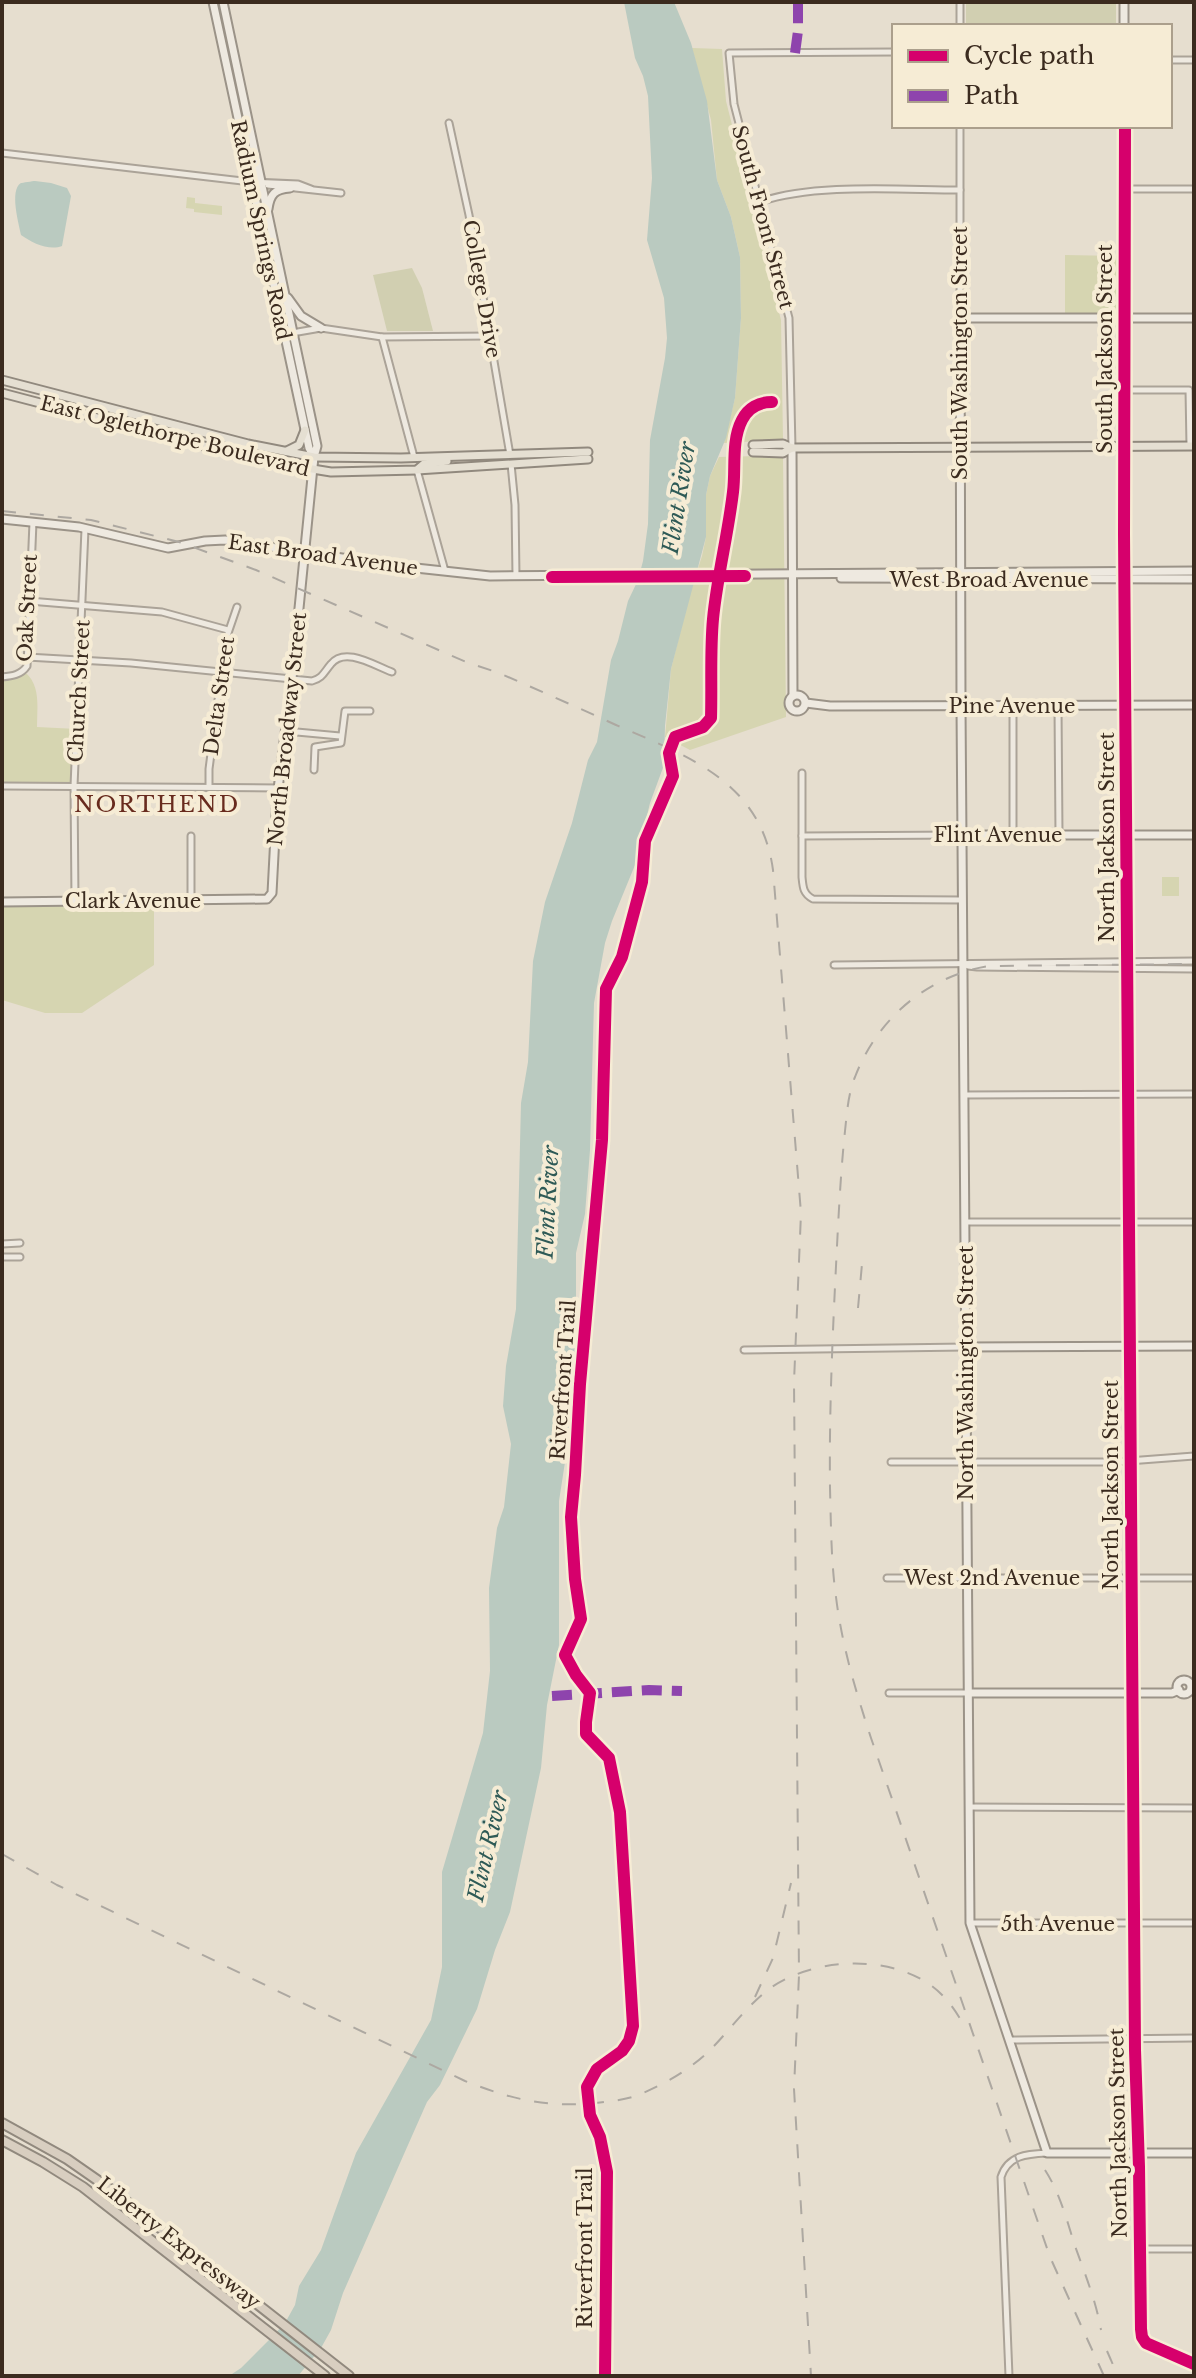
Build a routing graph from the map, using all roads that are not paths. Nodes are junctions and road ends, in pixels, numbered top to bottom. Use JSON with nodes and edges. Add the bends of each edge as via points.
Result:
{"nodes":[{"id":1,"x":213,"y":2,"type":"edge"},
{"id":2,"x":223,"y":2,"type":"edge"},
{"id":3,"x":960,"y":2,"type":"edge"},
{"id":4,"x":1124,"y":2,"type":"edge"},
{"id":5,"x":960,"y":24,"type":"edge"},
{"id":6,"x":1124,"y":24,"type":"edge"},
{"id":7,"x":892,"y":52,"type":"edge"},
{"id":8,"x":1172,"y":60,"type":"edge"},
{"id":9,"x":1194,"y":60,"type":"edge"},
{"id":10,"x":449,"y":123,"type":"dead end"},
{"id":11,"x":960,"y":128,"type":"edge"},
{"id":12,"x":1125,"y":128,"type":"edge"},
{"id":13,"x":2,"y":153,"type":"edge"},
{"id":14,"x":257,"y":166,"type":"junction"},
{"id":15,"x":257,"y":182,"type":"junction"},
{"id":16,"x":280,"y":182,"type":"junction"},
{"id":17,"x":290,"y":188,"type":"junction"},
{"id":18,"x":311,"y":189,"type":"junction"},
{"id":19,"x":1125,"y":189,"type":"junction"},
{"id":20,"x":1194,"y":189,"type":"edge"},
{"id":21,"x":960,"y":190,"type":"junction"},
{"id":22,"x":341,"y":193,"type":"dead end"},
{"id":23,"x":760,"y":202,"type":"junction"},
{"id":24,"x":268,"y":215,"type":"junction"},
{"id":25,"x":285,"y":295,"type":"junction"},
{"id":26,"x":960,"y":318,"type":"junction"},
{"id":27,"x":1124,"y":318,"type":"junction"},
{"id":28,"x":1194,"y":318,"type":"edge"},
{"id":29,"x":321,"y":328,"type":"junction"},
{"id":30,"x":293,"y":333,"type":"junction"},
{"id":31,"x":283,"y":335,"type":"junction"},
{"id":32,"x":490,"y":336,"type":"junction"},
{"id":33,"x":382,"y":337,"type":"junction"},
{"id":34,"x":2,"y":380,"type":"edge"},
{"id":35,"x":1124,"y":390,"type":"junction"},
{"id":36,"x":2,"y":393,"type":"edge"},
{"id":37,"x":305,"y":430,"type":"junction"},
{"id":38,"x":960,"y":446,"type":"junction"},
{"id":39,"x":1125,"y":446,"type":"junction"},
{"id":40,"x":1192,"y":446,"type":"edge"},
{"id":41,"x":792,"y":448,"type":"junction"},
{"id":42,"x":753,"y":449,"type":"dead end"},
{"id":43,"x":284,"y":452,"type":"junction"},
{"id":44,"x":588,"y":455,"type":"dead end"},
{"id":45,"x":481,"y":456,"type":"junction"},
{"id":46,"x":314,"y":457,"type":"junction"},
{"id":47,"x":414,"y":457,"type":"junction"},
{"id":48,"x":511,"y":460,"type":"junction"},
{"id":49,"x":314,"y":470,"type":"junction"},
{"id":50,"x":417,"y":470,"type":"junction"},
{"id":51,"x":2,"y":519,"type":"edge"},
{"id":52,"x":33,"y":522,"type":"junction"},
{"id":53,"x":85,"y":529,"type":"junction"},
{"id":54,"x":305,"y":553,"type":"junction"},
{"id":55,"x":1194,"y":571,"type":"edge"},
{"id":56,"x":445,"y":572,"type":"junction"},
{"id":57,"x":789,"y":576,"type":"junction"},
{"id":58,"x":961,"y":576,"type":"junction"},
{"id":59,"x":1124,"y":576,"type":"junction"},
{"id":60,"x":516,"y":577,"type":"junction"},
{"id":61,"x":552,"y":577,"type":"joint"},
{"id":62,"x":1194,"y":579,"type":"edge"},
{"id":63,"x":29,"y":601,"type":"junction"},
{"id":64,"x":82,"y":604,"type":"junction"},
{"id":65,"x":237,"y":607,"type":"dead end"},
{"id":66,"x":228,"y":630,"type":"junction"},
{"id":67,"x":27,"y":657,"type":"junction"},
{"id":68,"x":81,"y":660,"type":"junction"},
{"id":69,"x":221,"y":671,"type":"junction"},
{"id":70,"x":392,"y":672,"type":"dead end"},
{"id":71,"x":2,"y":677,"type":"edge"},
{"id":72,"x":292,"y":679,"type":"junction"},
{"id":73,"x":793,"y":696,"type":"junction"},
{"id":74,"x":806,"y":703,"type":"junction"},
{"id":75,"x":961,"y":704,"type":"junction"},
{"id":76,"x":1013,"y":705,"type":"junction"},
{"id":77,"x":1126,"y":705,"type":"junction"},
{"id":78,"x":1194,"y":705,"type":"edge"},
{"id":79,"x":830,"y":706,"type":"junction"},
{"id":80,"x":1058,"y":706,"type":"junction"},
{"id":81,"x":370,"y":711,"type":"dead end"},
{"id":82,"x":800,"y":711,"type":"junction"},
{"id":83,"x":286,"y":731,"type":"junction"},
{"id":84,"x":340,"y":736,"type":"junction"},
{"id":85,"x":314,"y":770,"type":"dead end"},
{"id":86,"x":802,"y":773,"type":"dead end"},
{"id":87,"x":2,"y":786,"type":"edge"},
{"id":88,"x":74,"y":786,"type":"junction"},
{"id":89,"x":209,"y":787,"type":"junction"},
{"id":90,"x":279,"y":788,"type":"junction"},
{"id":91,"x":963,"y":835,"type":"junction"},
{"id":92,"x":1013,"y":835,"type":"junction"},
{"id":93,"x":1059,"y":835,"type":"junction"},
{"id":94,"x":1127,"y":835,"type":"junction"},
{"id":95,"x":1194,"y":835,"type":"edge"},
{"id":96,"x":191,"y":836,"type":"dead end"},
{"id":97,"x":802,"y":836,"type":"junction"},
{"id":98,"x":263,"y":900,"type":"joint"},
{"id":99,"x":963,"y":900,"type":"junction"},
{"id":100,"x":75,"y":901,"type":"junction"},
{"id":101,"x":191,"y":901,"type":"junction"},
{"id":102,"x":2,"y":902,"type":"edge"},
{"id":103,"x":1194,"y":961,"type":"edge"},
{"id":104,"x":963,"y":964,"type":"junction"},
{"id":105,"x":834,"y":965,"type":"dead end"},
{"id":106,"x":1128,"y":965,"type":"junction"},
{"id":107,"x":1194,"y":969,"type":"edge"},
{"id":108,"x":1129,"y":1094,"type":"junction"},
{"id":109,"x":1194,"y":1094,"type":"edge"},
{"id":110,"x":964,"y":1095,"type":"junction"},
{"id":111,"x":965,"y":1222,"type":"junction"},
{"id":112,"x":1130,"y":1222,"type":"junction"},
{"id":113,"x":1194,"y":1222,"type":"edge"},
{"id":114,"x":20,"y":1243,"type":"dead end"},
{"id":115,"x":2,"y":1244,"type":"edge"},
{"id":116,"x":2,"y":1257,"type":"edge"},
{"id":117,"x":20,"y":1257,"type":"dead end"},
{"id":118,"x":1130,"y":1346,"type":"junction"},
{"id":119,"x":1194,"y":1346,"type":"edge"},
{"id":120,"x":966,"y":1347,"type":"junction"},
{"id":121,"x":744,"y":1350,"type":"dead end"},
{"id":122,"x":1194,"y":1456,"type":"edge"},
{"id":123,"x":1131,"y":1459,"type":"junction"},
{"id":124,"x":891,"y":1462,"type":"dead end"},
{"id":125,"x":967,"y":1462,"type":"junction"},
{"id":126,"x":1132,"y":1577,"type":"junction"},
{"id":127,"x":887,"y":1578,"type":"dead end"},
{"id":128,"x":968,"y":1578,"type":"junction"},
{"id":129,"x":1194,"y":1578,"type":"edge"},
{"id":130,"x":1179,"y":1690,"type":"dead end"},
{"id":131,"x":889,"y":1693,"type":"dead end"},
{"id":132,"x":968,"y":1693,"type":"junction"},
{"id":133,"x":1133,"y":1693,"type":"junction"},
{"id":134,"x":969,"y":1807,"type":"junction"},
{"id":135,"x":1194,"y":1808,"type":"edge"},
{"id":136,"x":1133,"y":1809,"type":"junction"},
{"id":137,"x":970,"y":1923,"type":"junction"},
{"id":138,"x":1134,"y":1923,"type":"junction"},
{"id":139,"x":1194,"y":1923,"type":"edge"},
{"id":140,"x":1194,"y":2038,"type":"edge"},
{"id":141,"x":1135,"y":2039,"type":"junction"},
{"id":142,"x":1009,"y":2040,"type":"junction"},
{"id":143,"x":2,"y":2123,"type":"edge"},
{"id":144,"x":2,"y":2140,"type":"edge"},
{"id":145,"x":1047,"y":2153,"type":"junction"},
{"id":146,"x":1194,"y":2153,"type":"edge"},
{"id":147,"x":1137,"y":2154,"type":"junction"},
{"id":148,"x":1141,"y":2249,"type":"junction"},
{"id":149,"x":1194,"y":2249,"type":"edge"},
{"id":150,"x":1194,"y":2364,"type":"edge"},
{"id":151,"x":325,"y":2376,"type":"edge"},
{"id":152,"x":349,"y":2376,"type":"edge"},
{"id":153,"x":1009,"y":2376,"type":"edge"}],
"edges":[{"from":1,"to":15,"type":"street","name":"Radium Springs Road"},
{"from":2,"to":14,"type":"street","name":"Radium Springs Road"},
{"from":3,"to":5,"type":"street"},
{"from":4,"to":6,"type":"street"},
{"from":7,"to":23,"type":"street","name":"South Front Street","via":[[729,53],[734,104]]},
{"from":8,"to":9,"type":"street"},
{"from":10,"to":32,"type":"street","name":"College Drive"},
{"from":11,"to":21,"type":"street","name":"South Washington Street"},
{"from":12,"to":19,"type":"street","name":"South Jackson Street"},
{"from":13,"to":15,"type":"street"},
{"from":14,"to":15,"type":"street","name":"Radium Springs Road"},
{"from":14,"to":16,"type":"street"},
{"from":15,"to":16,"type":"street"},
{"from":15,"to":17,"type":"street"},
{"from":15,"to":24,"type":"street","name":"Radium Springs Road"},
{"from":15,"to":31,"type":"street","name":"Radium Springs Road"},
{"from":16,"to":18,"type":"street"},
{"from":17,"to":18,"type":"street"},
{"from":17,"to":24,"type":"street","via":[[274,192]]},
{"from":18,"to":22,"type":"street"},
{"from":19,"to":20,"type":"street"},
{"from":19,"to":27,"type":"street","name":"South Jackson Street"},
{"from":21,"to":23,"type":"street","via":[[829,190]]},
{"from":21,"to":26,"type":"street","name":"South Washington Street"},
{"from":23,"to":41,"type":"street","name":"South Front Street","via":[[789,318]]},
{"from":24,"to":25,"type":"street","name":"Radium Springs Road"},
{"from":25,"to":29,"type":"street","via":[[298,313]]},
{"from":25,"to":30,"type":"street","name":"Radium Springs Road"},
{"from":26,"to":27,"type":"street"},
{"from":26,"to":38,"type":"street","name":"South Washington Street"},
{"from":27,"to":28,"type":"street"},
{"from":27,"to":35,"type":"street","name":"South Jackson Street"},
{"from":29,"to":30,"type":"street"},
{"from":29,"to":33,"type":"street"},
{"from":30,"to":31,"type":"street"},
{"from":30,"to":46,"type":"street","name":"Radium Springs Road","via":[[317,446]]},
{"from":31,"to":37,"type":"street","name":"Radium Springs Road"},
{"from":32,"to":33,"type":"street"},
{"from":32,"to":48,"type":"street","name":"College Drive"},
{"from":33,"to":47,"type":"street"},
{"from":34,"to":43,"type":"main road","name":"East Oglethorpe Boulevard"},
{"from":35,"to":39,"type":"street","name":"South Jackson Street"},
{"from":35,"to":40,"type":"street","via":[[1189,390]]},
{"from":36,"to":49,"type":"main road","name":"East Oglethorpe Boulevard"},
{"from":37,"to":43,"type":"main road","via":[[299,445]]},
{"from":37,"to":46,"type":"street","name":"Radium Springs Road"},
{"from":38,"to":39,"type":"main road"},
{"from":38,"to":41,"type":"main road"},
{"from":38,"to":58,"type":"street","name":"South Washington Street"},
{"from":39,"to":40,"type":"main road"},
{"from":39,"to":59,"type":"street","name":"South Jackson Street"},
{"from":41,"to":42,"type":"main road","via":[[783,444]]},
{"from":41,"to":57,"type":"street","name":"South Front Street"},
{"from":43,"to":46,"type":"main road","name":"East Oglethorpe Boulevard"},
{"from":44,"to":48,"type":"main road","name":"East Oglethorpe Boulevard"},
{"from":45,"to":47,"type":"main road","name":"East Oglethorpe Boulevard"},
{"from":45,"to":48,"type":"main road","name":"East Oglethorpe Boulevard"},
{"from":45,"to":50,"type":"main road","via":[[424,464]]},
{"from":46,"to":47,"type":"main road","name":"East Oglethorpe Boulevard"},
{"from":46,"to":49,"type":"street","name":"Radium Springs Road"},
{"from":48,"to":50,"type":"main road","name":"East Oglethorpe Boulevard"},
{"from":48,"to":60,"type":"street","name":"College Drive"},
{"from":49,"to":50,"type":"main road","name":"East Oglethorpe Boulevard"},
{"from":49,"to":54,"type":"street","name":"North Broadway Street"},
{"from":50,"to":56,"type":"street"},
{"from":51,"to":52,"type":"street","name":"East Broad Avenue"},
{"from":52,"to":53,"type":"street","name":"East Broad Avenue"},
{"from":52,"to":63,"type":"street","name":"Oak Street"},
{"from":53,"to":54,"type":"street","name":"East Broad Avenue","via":[[168,548],[216,540]]},
{"from":53,"to":64,"type":"street","name":"Church Street"},
{"from":54,"to":56,"type":"street","name":"East Broad Avenue"},
{"from":54,"to":72,"type":"street","name":"North Broadway Street"},
{"from":55,"to":59,"type":"street","name":"West Broad Avenue"},
{"from":56,"to":60,"type":"street","name":"East Broad Avenue"},
{"from":57,"to":58,"type":"street","name":"West Broad Avenue"},
{"from":57,"to":61,"type":"street","name":"West Broad Avenue"},
{"from":57,"to":73,"type":"street","name":"South Front Street"},
{"from":58,"to":59,"type":"street","name":"West Broad Avenue"},
{"from":58,"to":75,"type":"street","name":"North Washington Street"},
{"from":59,"to":62,"type":"street","name":"West Broad Avenue"},
{"from":59,"to":77,"type":"street","name":"North Jackson Street"},
{"from":60,"to":61,"type":"street","name":"East Broad Avenue"},
{"from":63,"to":64,"type":"street"},
{"from":63,"to":67,"type":"street","name":"Oak Street"},
{"from":64,"to":66,"type":"street","via":[[162,612]]},
{"from":64,"to":68,"type":"street","name":"Church Street"},
{"from":65,"to":66,"type":"street","name":"Delta Street"},
{"from":66,"to":69,"type":"street","name":"Delta Street"},
{"from":67,"to":68,"type":"street"},
{"from":67,"to":71,"type":"street","name":"Oak Street","via":[[24,671]]},
{"from":68,"to":69,"type":"street"},
{"from":68,"to":88,"type":"street","name":"Church Street"},
{"from":69,"to":72,"type":"street"},
{"from":69,"to":89,"type":"street","name":"Delta Street"},
{"from":70,"to":72,"type":"street","via":[[347,656],[332,662],[317,680]]},
{"from":72,"to":83,"type":"street","name":"North Broadway Street"},
{"from":73,"to":74,"type":"street","via":[[800,695]]},
{"from":73,"to":82,"type":"street","via":[[789,707]]},
{"from":74,"to":79,"type":"street","name":"Pine Avenue"},
{"from":74,"to":82,"type":"street"},
{"from":75,"to":76,"type":"street","name":"Pine Avenue"},
{"from":75,"to":79,"type":"street","name":"Pine Avenue"},
{"from":75,"to":91,"type":"street","name":"North Washington Street"},
{"from":76,"to":80,"type":"street","name":"Pine Avenue"},
{"from":76,"to":92,"type":"street"},
{"from":77,"to":78,"type":"street","name":"Pine Avenue"},
{"from":77,"to":80,"type":"street","name":"Pine Avenue"},
{"from":77,"to":94,"type":"street","name":"North Jackson Street"},
{"from":79,"to":82,"type":"street","name":"Pine Avenue"},
{"from":80,"to":93,"type":"street"},
{"from":81,"to":84,"type":"street","via":[[345,711]]},
{"from":83,"to":84,"type":"street"},
{"from":83,"to":90,"type":"street","name":"North Broadway Street"},
{"from":84,"to":85,"type":"street","via":[[341,743],[315,747]]},
{"from":86,"to":97,"type":"street"},
{"from":87,"to":88,"type":"street"},
{"from":88,"to":89,"type":"street"},
{"from":88,"to":100,"type":"street","name":"Church Street"},
{"from":89,"to":90,"type":"street"},
{"from":90,"to":98,"type":"street","name":"North Broadway Street","via":[[272,893]]},
{"from":91,"to":92,"type":"street","name":"Flint Avenue"},
{"from":91,"to":97,"type":"street","name":"Flint Avenue"},
{"from":91,"to":99,"type":"street","name":"North Washington Street"},
{"from":92,"to":93,"type":"street","name":"Flint Avenue"},
{"from":93,"to":94,"type":"street","name":"Flint Avenue"},
{"from":94,"to":95,"type":"street","name":"Flint Avenue"},
{"from":94,"to":106,"type":"street","name":"North Jackson Street"},
{"from":96,"to":101,"type":"street"},
{"from":97,"to":99,"type":"street","via":[[803,891],[813,899]]},
{"from":98,"to":101,"type":"street","name":"Clark Avenue"},
{"from":99,"to":104,"type":"street","name":"North Washington Street"},
{"from":100,"to":101,"type":"street","name":"Clark Avenue"},
{"from":100,"to":102,"type":"street","name":"Clark Avenue"},
{"from":103,"to":106,"type":"street"},
{"from":104,"to":105,"type":"street"},
{"from":104,"to":106,"type":"street"},
{"from":104,"to":110,"type":"street","name":"North Washington Street"},
{"from":106,"to":107,"type":"street"},
{"from":106,"to":108,"type":"street","name":"North Jackson Street"},
{"from":108,"to":109,"type":"street"},
{"from":108,"to":110,"type":"street"},
{"from":108,"to":112,"type":"street","name":"North Jackson Street"},
{"from":110,"to":111,"type":"street","name":"North Washington Street"},
{"from":111,"to":112,"type":"street"},
{"from":111,"to":120,"type":"street","name":"North Washington Street"},
{"from":112,"to":113,"type":"street"},
{"from":112,"to":118,"type":"street","name":"North Jackson Street"},
{"from":114,"to":115,"type":"street"},
{"from":116,"to":117,"type":"street"},
{"from":118,"to":119,"type":"street"},
{"from":118,"to":120,"type":"street"},
{"from":118,"to":123,"type":"street","name":"North Jackson Street"},
{"from":120,"to":121,"type":"street"},
{"from":120,"to":125,"type":"street","name":"North Washington Street"},
{"from":122,"to":123,"type":"street"},
{"from":123,"to":125,"type":"street"},
{"from":123,"to":126,"type":"street","name":"North Jackson Street"},
{"from":124,"to":125,"type":"street"},
{"from":125,"to":128,"type":"street","name":"North Washington Street"},
{"from":126,"to":128,"type":"street","name":"West 2nd Avenue"},
{"from":126,"to":129,"type":"street","name":"West 2nd Avenue"},
{"from":126,"to":133,"type":"street","name":"North Jackson Street"},
{"from":127,"to":128,"type":"street","name":"West 2nd Avenue"},
{"from":128,"to":132,"type":"street","name":"North Washington Street"},
{"from":130,"to":133,"type":"street"},
{"from":131,"to":132,"type":"street"},
{"from":132,"to":133,"type":"street"},
{"from":132,"to":134,"type":"street","name":"North Washington Street"},
{"from":133,"to":136,"type":"street","name":"North Jackson Street"},
{"from":134,"to":136,"type":"street"},
{"from":134,"to":137,"type":"street","name":"North Washington Street"},
{"from":135,"to":136,"type":"street"},
{"from":136,"to":138,"type":"street","name":"North Jackson Street"},
{"from":137,"to":138,"type":"street","name":"5th Avenue"},
{"from":137,"to":142,"type":"street","name":"North Washington Street"},
{"from":138,"to":139,"type":"street","name":"5th Avenue"},
{"from":138,"to":141,"type":"street","name":"North Jackson Street"},
{"from":140,"to":141,"type":"street"},
{"from":141,"to":142,"type":"street"},
{"from":141,"to":147,"type":"street","name":"North Jackson Street"},
{"from":142,"to":145,"type":"street","name":"North Washington Street"},
{"from":143,"to":152,"type":"highway","name":"Liberty Expressway","via":[[90,2175]]},
{"from":144,"to":151,"type":"highway","name":"Liberty Expressway","via":[[83,2187]]},
{"from":145,"to":147,"type":"street"},
{"from":145,"to":153,"type":"street","via":[[1016,2158],[1003,2168],[1001,2177]]},
{"from":146,"to":147,"type":"street"},
{"from":147,"to":148,"type":"street","name":"North Jackson Street"},
{"from":148,"to":149,"type":"street"},
{"from":148,"to":150,"type":"street","name":"North Jackson Street","via":[[1142,2337]]}]}
